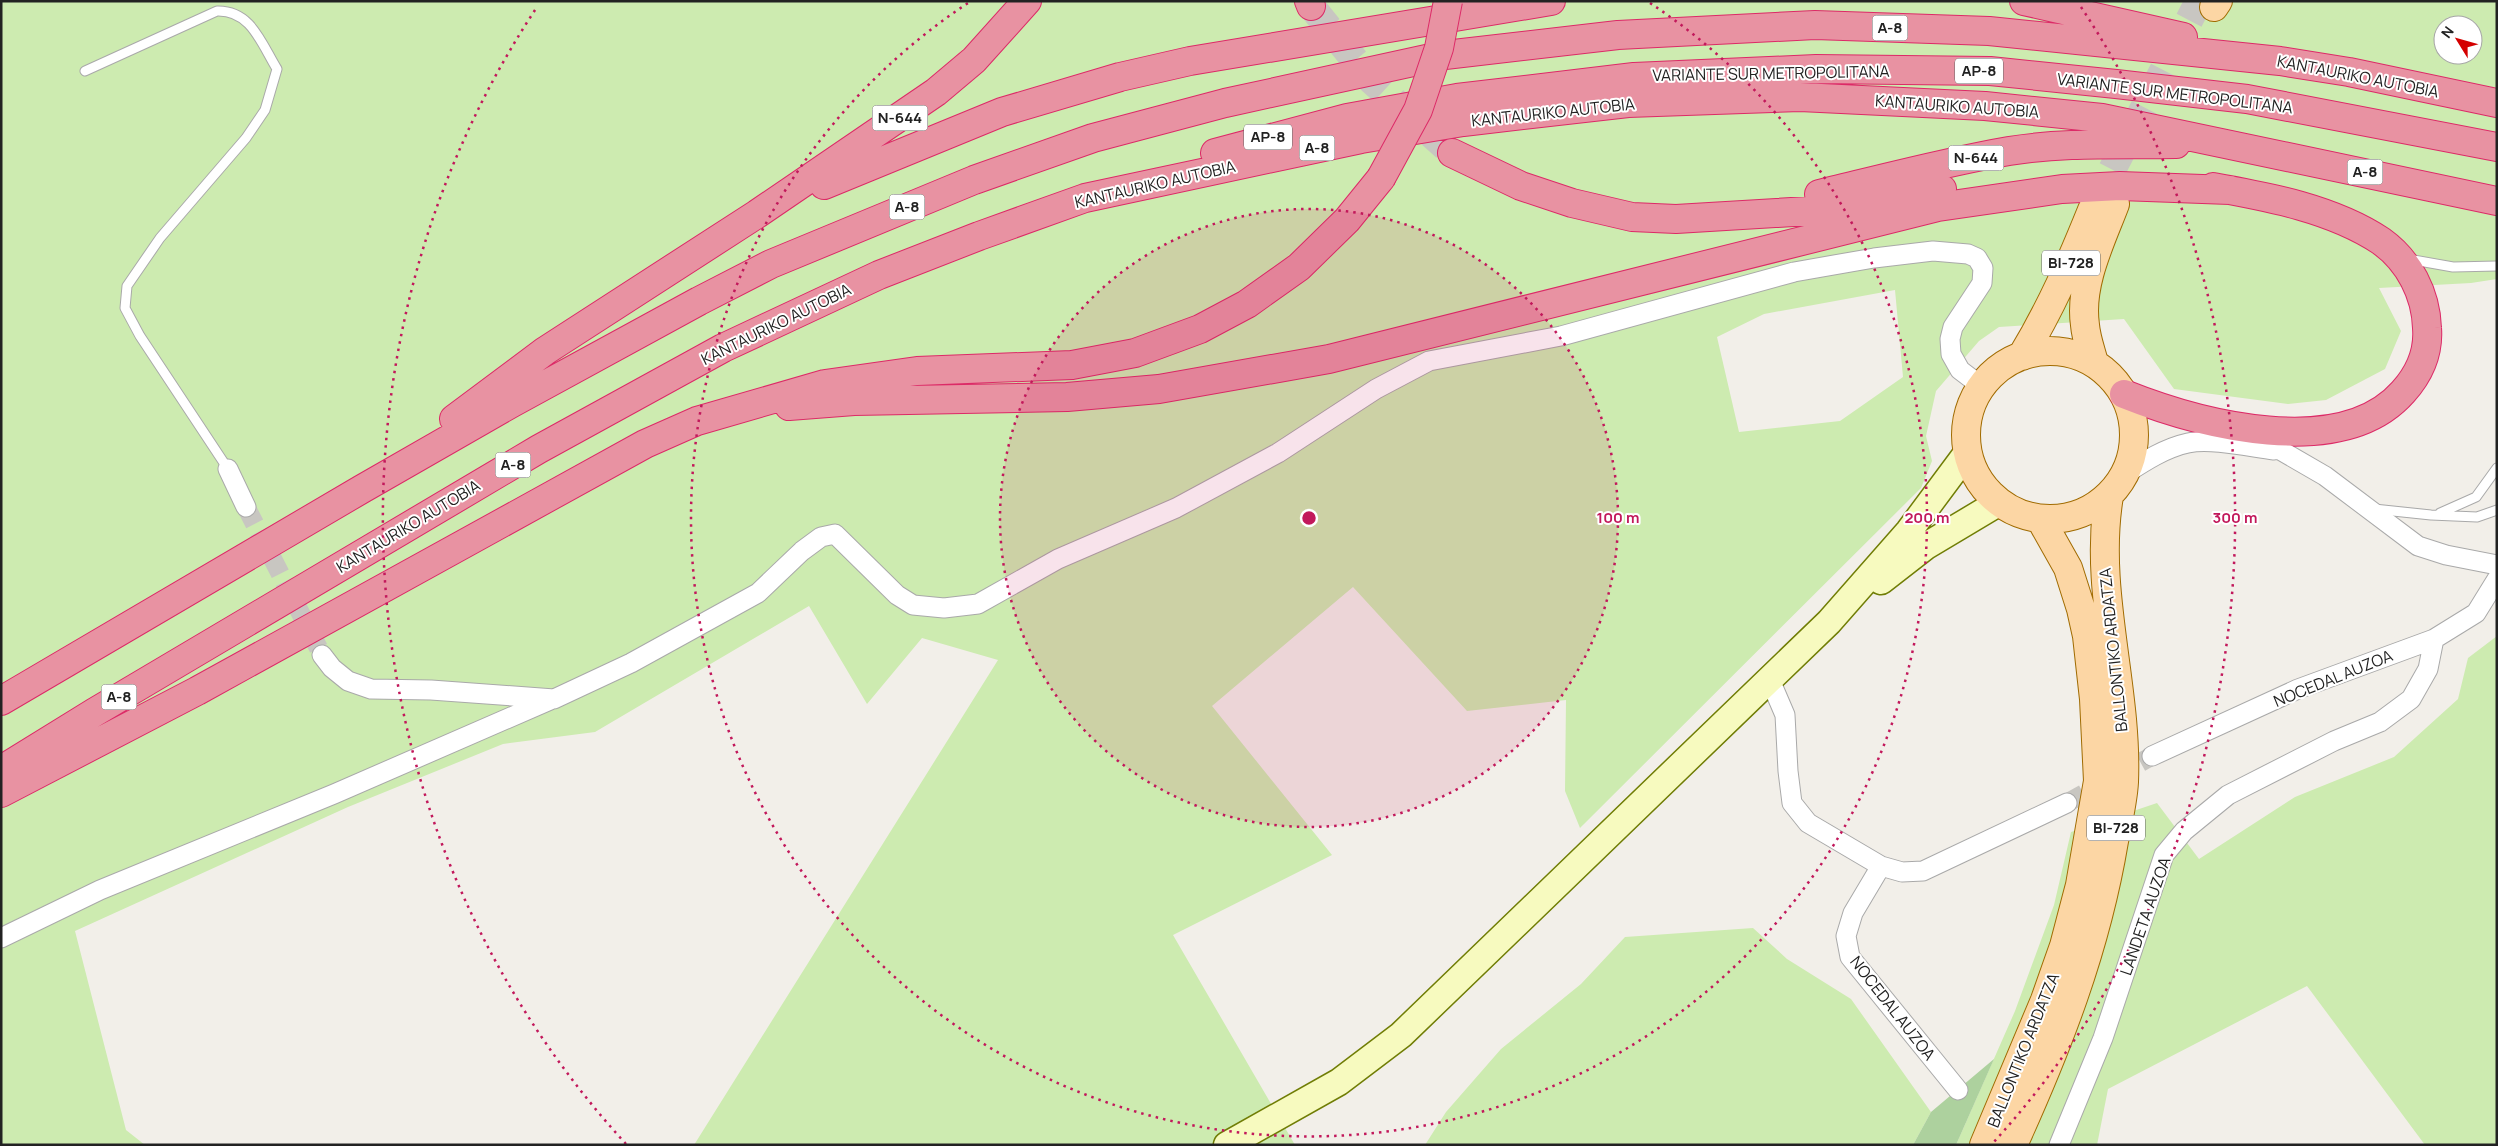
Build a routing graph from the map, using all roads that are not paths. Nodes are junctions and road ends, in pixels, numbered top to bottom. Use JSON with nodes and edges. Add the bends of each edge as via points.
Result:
{"nodes":[{"id":1,"x":1027,"y":1,"type":"edge"},
{"id":2,"x":1448,"y":1,"type":"edge"},
{"id":3,"x":1551,"y":1,"type":"edge"},
{"id":4,"x":2024,"y":1,"type":"edge"},
{"id":5,"x":2280,"y":61,"type":"junction"},
{"id":6,"x":86,"y":71,"type":"dead end"},
{"id":7,"x":2497,"y":103,"type":"edge"},
{"id":8,"x":2233,"y":144,"type":"junction"},
{"id":9,"x":2497,"y":147,"type":"edge"},
{"id":10,"x":1452,"y":153,"type":"tunnel mouth"},
{"id":11,"x":2230,"y":190,"type":"junction"},
{"id":12,"x":1085,"y":198,"type":"junction"},
{"id":13,"x":2497,"y":200,"type":"edge"},
{"id":14,"x":756,"y":214,"type":"junction"},
{"id":15,"x":1724,"y":217,"type":"junction"},
{"id":16,"x":2400,"y":258,"type":"junction"},
{"id":17,"x":2497,"y":266,"type":"edge"},
{"id":18,"x":2022,"y":356,"type":"junction"},
{"id":19,"x":2094,"y":363,"type":"junction"},
{"id":20,"x":1981,"y":386,"type":"junction"},
{"id":21,"x":2124,"y":394,"type":"junction"},
{"id":22,"x":735,"y":411,"type":"junction"},
{"id":23,"x":2237,"y":425,"type":"junction"},
{"id":24,"x":2285,"y":452,"type":"junction"},
{"id":25,"x":1967,"y":453,"type":"junction"},
{"id":26,"x":2497,"y":468,"type":"edge"},
{"id":27,"x":228,"y":469,"type":"joint"},
{"id":28,"x":2125,"y":474,"type":"junction"},
{"id":29,"x":362,"y":489,"type":"junction"},
{"id":30,"x":2108,"y":496,"type":"junction"},
{"id":31,"x":1998,"y":503,"type":"junction"},
{"id":32,"x":246,"y":506,"type":"tunnel mouth"},
{"id":33,"x":2367,"y":508,"type":"junction"},
{"id":34,"x":2497,"y":510,"type":"edge"},
{"id":35,"x":2431,"y":515,"type":"junction"},
{"id":36,"x":2041,"y":520,"type":"junction"},
{"id":37,"x":2497,"y":565,"type":"edge"},
{"id":38,"x":2497,"y":580,"type":"edge"},
{"id":39,"x":1829,"y":622,"type":"junction"},
{"id":40,"x":2434,"y":638,"type":"junction"},
{"id":41,"x":322,"y":655,"type":"tunnel mouth"},
{"id":42,"x":1770,"y":680,"type":"junction"},
{"id":43,"x":554,"y":699,"type":"junction"},
{"id":44,"x":1,"y":701,"type":"edge"},
{"id":45,"x":2152,"y":756,"type":"tunnel mouth"},
{"id":46,"x":1,"y":770,"type":"edge"},
{"id":47,"x":1,"y":792,"type":"edge"},
{"id":48,"x":2067,"y":803,"type":"tunnel mouth"},
{"id":49,"x":1880,"y":866,"type":"junction"},
{"id":50,"x":1,"y":938,"type":"edge"},
{"id":51,"x":1958,"y":1090,"type":"dead end"},
{"id":52,"x":1227,"y":1145,"type":"edge"},
{"id":53,"x":1984,"y":1145,"type":"edge"},
{"id":54,"x":2013,"y":1145,"type":"edge"},
{"id":55,"x":2059,"y":1145,"type":"edge"}],
"edges":[{"from":1,"to":14,"type":"highway","number":"N-644","via":[[974,60],[936,92]]},
{"from":2,"to":22,"type":"highway","bridge":true,"via":[[1439,48],[1418,110],[1380,178],[1347,220],[1299,267],[1247,304],[1200,329],[1135,353],[1072,365],[917,371],[825,384]]},
{"from":3,"to":14,"type":"highway","via":[[1190,61],[1120,77],[1002,112]]},
{"from":4,"to":5,"type":"highway"},
{"from":5,"to":7,"type":"highway","name":"KANTAURIKO AUTOBIA","number":"A-8"},
{"from":5,"to":29,"type":"highway","name":"KANTAURIKO AUTOBIA","number":"A-8","via":[[1989,31],[1815,25],[1618,35],[1445,55],[1327,80],[1094,138],[974,180],[848,231],[771,264],[699,301]]},
{"from":6,"to":27,"type":"lane","via":[[216,11],[230,11],[248,21],[276,69],[265,110],[246,138],[160,238],[127,286],[125,308],[140,336]]},
{"from":8,"to":12,"type":"highway","name":"KANTAURIKO AUTOBIA","number":"A-8","via":[[2102,118],[1985,106],[1800,97],[1628,103],[1463,122],[1361,139]]},
{"from":8,"to":13,"type":"highway","name":"KANTAURIKO AUTOBIA","number":"A-8"},
{"from":8,"to":15,"type":"highway","number":"N-644","via":[[2071,146],[2011,151],[1929,167]]},
{"from":9,"to":12,"type":"highway","name":"VARIANTE SUR METROPOLITANA","number":"AP-8","via":[[2247,99],[1990,71],[1816,69],[1634,77],[1448,100],[1347,118],[1232,146]]},
{"from":10,"to":15,"type":"highway","number":"N-644","via":[[1521,186],[1572,203],[1632,216],[1676,219]]},
{"from":11,"to":15,"type":"highway","via":[[2173,180],[2064,174],[1987,181],[1826,210]]},
{"from":11,"to":16,"type":"highway","via":[[2282,201],[2332,217],[2361,229]]},
{"from":11,"to":22,"type":"highway","via":[[2120,186],[2062,189],[1938,207],[1329,359],[1158,389],[1067,397],[854,401]]},
{"from":12,"to":46,"type":"highway","name":"KANTAURIKO AUTOBIA","number":"A-8","via":[[879,275],[723,348],[506,469]]},
{"from":14,"to":29,"type":"highway","via":[[545,351]]},
{"from":16,"to":17,"type":"lane","via":[[2453,267]]},
{"from":16,"to":23,"type":"highway","via":[[2421,294],[2427,314],[2428,341],[2425,358],[2414,380],[2395,402],[2370,418],[2313,432]]},
{"from":18,"to":19,"type":"main road","via":[[2046,351],[2071,353]]},
{"from":18,"to":19,"type":"main road","number":"BI-728","via":[[2104,207],[2086,291],[2084,324]]},
{"from":18,"to":20,"type":"main road","via":[[1999,368]]},
{"from":19,"to":21,"type":"main road"},
{"from":20,"to":25,"type":"main road","via":[[1967,418]]},
{"from":20,"to":43,"type":"street","via":[[1960,370],[1951,354],[1950,339],[1953,327],[1982,283],[1983,268],[1977,258],[1968,254],[1933,251],[1794,272],[1561,336],[1429,361],[1376,389],[1278,453],[1176,508],[1058,559],[978,604],[944,608],[913,605],[897,595],[835,534],[821,537],[786,564],[758,592],[631,663]]},
{"from":21,"to":23,"type":"highway","via":[[2167,411]]},
{"from":21,"to":28,"type":"main road","via":[[2133,420],[2134,448]]},
{"from":22,"to":47,"type":"highway","via":[[697,422],[645,444],[197,691]]},
{"from":23,"to":24,"type":"street"},
{"from":24,"to":28,"type":"street","via":[[2229,443],[2189,442],[2152,456]]},
{"from":24,"to":33,"type":"street","via":[[2326,476]]},
{"from":25,"to":31,"type":"main road","via":[[1973,472]]},
{"from":25,"to":39,"type":"street","via":[[1909,531]]},
{"from":26,"to":35,"type":"lane","via":[[2476,497],[2451,510]]},
{"from":27,"to":32,"type":"street"},
{"from":28,"to":30,"type":"main road"},
{"from":29,"to":44,"type":"highway","name":"KANTAURIKO AUTOBIA","number":"A-8"},
{"from":30,"to":36,"type":"main road","via":[[2089,511],[2065,519]]},
{"from":30,"to":54,"type":"main road","name":"BALLONTIKO ARDATZA","number":"BI-728","via":[[2103,557],[2120,696],[2124,782],[2106,890],[2089,953],[2070,1010]]},
{"from":31,"to":36,"type":"main road","via":[[2018,514]]},
{"from":31,"to":39,"type":"street","via":[[1926,546]]},
{"from":33,"to":35,"type":"lane"},
{"from":33,"to":37,"type":"street","via":[[2418,546]]},
{"from":34,"to":35,"type":"lane","via":[[2477,517]]},
{"from":36,"to":53,"type":"main road","name":"BALLONTIKO ARDATZA","number":"BI-728","via":[[2068,568],[2083,618],[2094,698],[2098,781],[2080,885],[2064,946],[2045,1000]]},
{"from":38,"to":40,"type":"street","name":"NOCEDAL AUZOA","via":[[2476,614]]},
{"from":39,"to":42,"type":"street"},
{"from":40,"to":45,"type":"street","name":"NOCEDAL AUZOA","via":[[2298,690]]},
{"from":40,"to":55,"type":"street","name":"LANDETA AUZOA","via":[[2428,669],[2411,700],[2380,722],[2334,741],[2228,795],[2184,831],[2164,855],[2103,1038]]},
{"from":41,"to":43,"type":"street","via":[[348,681],[371,689]]},
{"from":42,"to":49,"type":"street","via":[[1785,715],[1792,803],[1808,823]]},
{"from":42,"to":52,"type":"street","via":[[1401,1035],[1340,1082]]},
{"from":43,"to":50,"type":"street","via":[[100,890]]},
{"from":48,"to":49,"type":"street","via":[[1923,871],[1902,872]]},
{"from":49,"to":51,"type":"street","name":"NOCEDAL AUZOA","via":[[1853,913],[1846,936],[1850,957]]}]}
